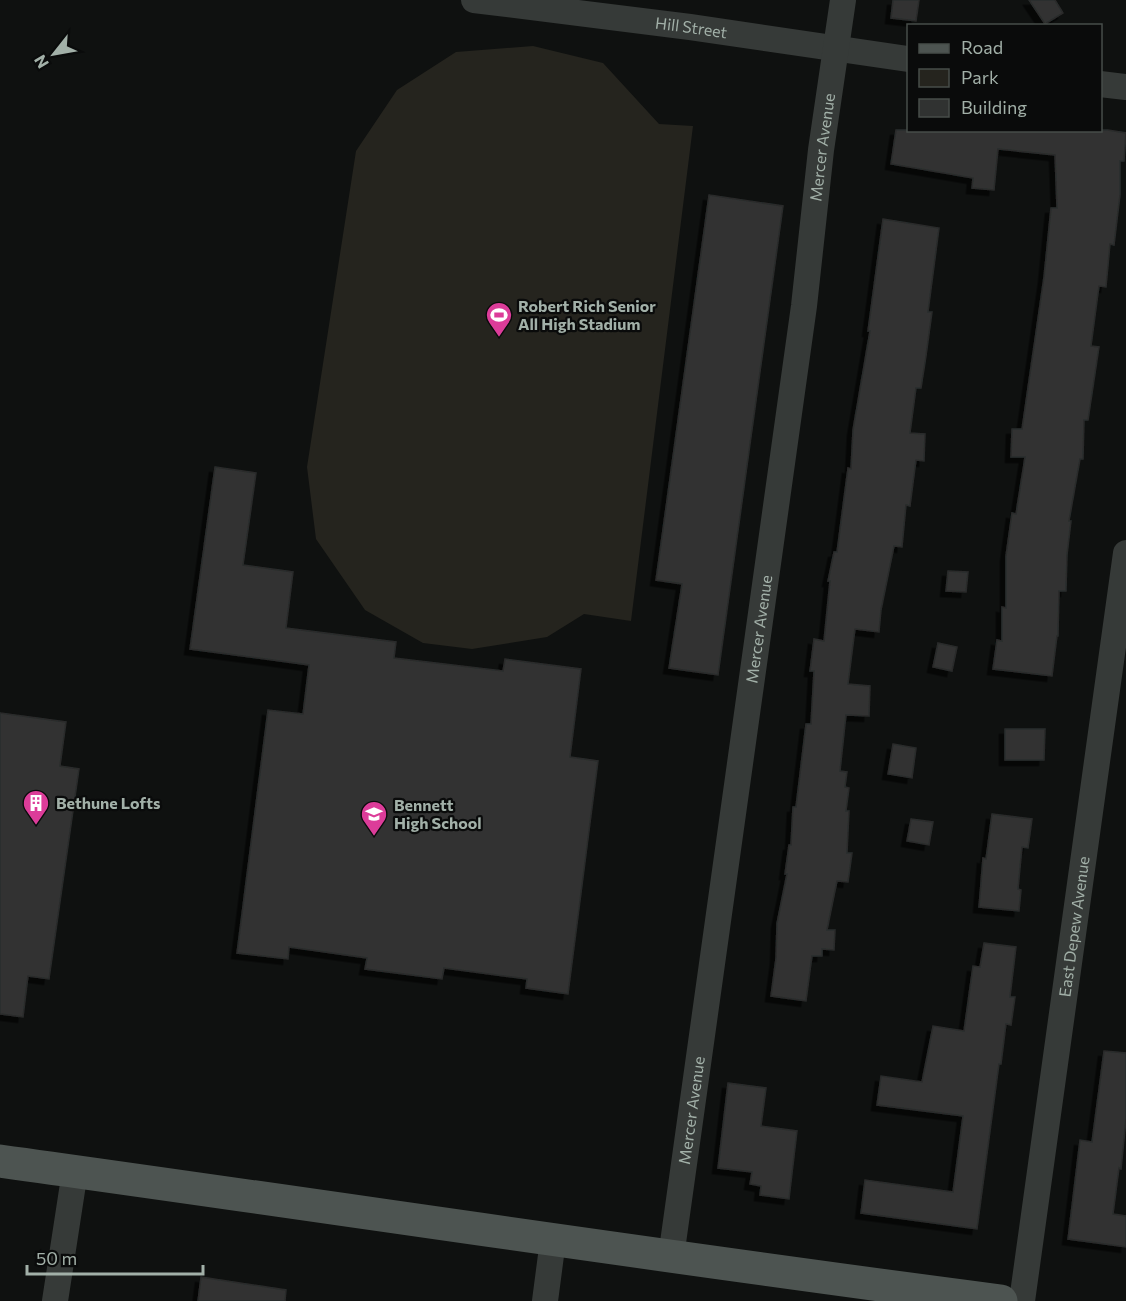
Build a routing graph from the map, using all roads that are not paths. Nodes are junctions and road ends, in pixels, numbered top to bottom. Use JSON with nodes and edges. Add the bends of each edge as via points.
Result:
{"nodes":[{"id":1,"x":474,"y":0,"type":"edge"},
{"id":2,"x":843,"y":0,"type":"edge"},
{"id":3,"x":836,"y":49,"type":"junction"},
{"id":4,"x":907,"y":59,"type":"edge"},
{"id":5,"x":1102,"y":84,"type":"edge"},
{"id":6,"x":1126,"y":87,"type":"edge"},
{"id":7,"x":1126,"y":553,"type":"edge"},
{"id":8,"x":0,"y":1161,"type":"edge"},
{"id":9,"x":75,"y":1171,"type":"junction"},
{"id":10,"x":553,"y":1239,"type":"junction"},
{"id":11,"x":671,"y":1257,"type":"junction"},
{"id":12,"x":55,"y":1301,"type":"edge"},
{"id":13,"x":545,"y":1301,"type":"edge"},
{"id":14,"x":1001,"y":1301,"type":"edge"},
{"id":15,"x":1022,"y":1301,"type":"edge"}],
"edges":[{"from":1,"to":3,"type":"street","name":"Hill Street"},
{"from":2,"to":3,"type":"street","name":"Mercer Avenue"},
{"from":3,"to":4,"type":"street","name":"Hill Street"},
{"from":3,"to":11,"type":"street","name":"Mercer Avenue","via":[[804,306]]},
{"from":5,"to":6,"type":"street"},
{"from":7,"to":15,"type":"street","name":"East Depew Avenue"},
{"from":8,"to":9,"type":"main road"},
{"from":9,"to":10,"type":"main road"},
{"from":9,"to":12,"type":"street"},
{"from":10,"to":11,"type":"main road"},
{"from":10,"to":13,"type":"street"},
{"from":11,"to":14,"type":"main road"}]}
